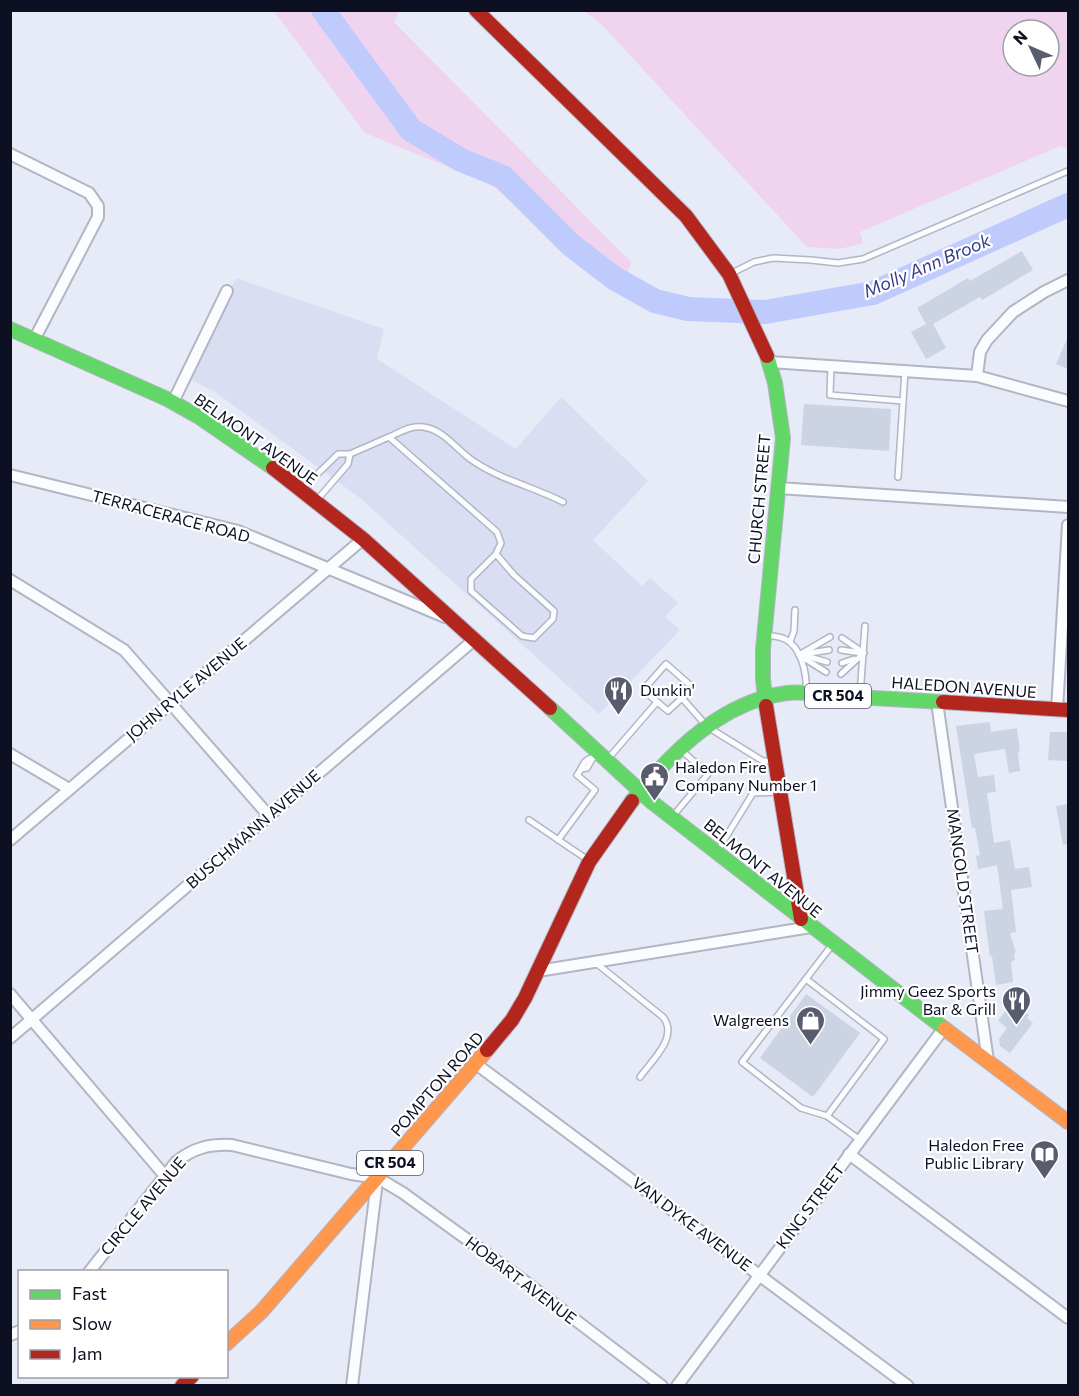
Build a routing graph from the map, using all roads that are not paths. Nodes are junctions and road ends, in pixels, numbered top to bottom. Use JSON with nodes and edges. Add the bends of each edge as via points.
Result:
{"nodes":[{"id":1,"x":476,"y":10,"type":"edge"},
{"id":2,"x":10,"y":154,"type":"edge"},
{"id":3,"x":1068,"y":171,"type":"edge"},
{"id":4,"x":733,"y":280,"type":"junction"},
{"id":5,"x":1068,"y":280,"type":"edge"},
{"id":6,"x":227,"y":291,"type":"dead end"},
{"id":7,"x":10,"y":329,"type":"edge"},
{"id":8,"x":34,"y":340,"type":"junction"},
{"id":9,"x":770,"y":362,"type":"junction"},
{"id":10,"x":831,"y":366,"type":"junction"},
{"id":11,"x":905,"y":371,"type":"junction"},
{"id":12,"x":977,"y":376,"type":"junction"},
{"id":13,"x":903,"y":401,"type":"junction"},
{"id":14,"x":1068,"y":401,"type":"edge"},
{"id":15,"x":173,"y":402,"type":"junction"},
{"id":16,"x":389,"y":437,"type":"junction"},
{"id":17,"x":350,"y":454,"type":"junction"},
{"id":18,"x":10,"y":475,"type":"edge"},
{"id":19,"x":898,"y":477,"type":"dead end"},
{"id":20,"x":778,"y":488,"type":"junction"},
{"id":21,"x":301,"y":490,"type":"junction"},
{"id":22,"x":316,"y":501,"type":"junction"},
{"id":23,"x":562,"y":502,"type":"dead end"},
{"id":24,"x":1068,"y":507,"type":"edge"},
{"id":25,"x":1068,"y":525,"type":"edge"},
{"id":26,"x":363,"y":539,"type":"junction"},
{"id":27,"x":496,"y":554,"type":"junction"},
{"id":28,"x":328,"y":569,"type":"junction"},
{"id":29,"x":10,"y":580,"type":"edge"},
{"id":30,"x":1067,"y":588,"type":"edge"},
{"id":31,"x":1066,"y":607,"type":"edge"},
{"id":32,"x":795,"y":610,"type":"dead end"},
{"id":33,"x":454,"y":620,"type":"junction"},
{"id":34,"x":865,"y":626,"type":"dead end"},
{"id":35,"x":764,"y":634,"type":"junction"},
{"id":36,"x":830,"y":637,"type":"dead end"},
{"id":37,"x":842,"y":638,"type":"dead end"},
{"id":38,"x":475,"y":639,"type":"junction"},
{"id":39,"x":790,"y":642,"type":"junction"},
{"id":40,"x":829,"y":650,"type":"dead end"},
{"id":41,"x":841,"y":650,"type":"dead end"},
{"id":42,"x":864,"y":653,"type":"junction"},
{"id":43,"x":799,"y":655,"type":"junction"},
{"id":44,"x":827,"y":662,"type":"dead end"},
{"id":45,"x":842,"y":663,"type":"dead end"},
{"id":46,"x":826,"y":672,"type":"dead end"},
{"id":47,"x":841,"y":674,"type":"dead end"},
{"id":48,"x":806,"y":694,"type":"junction"},
{"id":49,"x":860,"y":697,"type":"junction"},
{"id":50,"x":682,"y":698,"type":"junction"},
{"id":51,"x":765,"y":698,"type":"junction"},
{"id":52,"x":171,"y":702,"type":"junction"},
{"id":53,"x":657,"y":702,"type":"junction"},
{"id":54,"x":937,"y":702,"type":"junction"},
{"id":55,"x":1063,"y":710,"type":"edge"},
{"id":56,"x":707,"y":727,"type":"junction"},
{"id":57,"x":679,"y":748,"type":"junction"},
{"id":58,"x":10,"y":754,"type":"edge"},
{"id":59,"x":598,"y":757,"type":"junction"},
{"id":60,"x":774,"y":761,"type":"junction"},
{"id":61,"x":69,"y":789,"type":"junction"},
{"id":62,"x":640,"y":791,"type":"junction"},
{"id":63,"x":779,"y":792,"type":"junction"},
{"id":64,"x":269,"y":816,"type":"junction"},
{"id":65,"x":672,"y":817,"type":"junction"},
{"id":66,"x":529,"y":820,"type":"dead end"},
{"id":67,"x":10,"y":840,"type":"edge"},
{"id":68,"x":558,"y":840,"type":"junction"},
{"id":69,"x":717,"y":851,"type":"junction"},
{"id":70,"x":589,"y":861,"type":"junction"},
{"id":71,"x":806,"y":923,"type":"junction"},
{"id":72,"x":833,"y":944,"type":"junction"},
{"id":73,"x":590,"y":963,"type":"junction"},
{"id":74,"x":538,"y":971,"type":"junction"},
{"id":75,"x":806,"y":979,"type":"junction"},
{"id":76,"x":10,"y":994,"type":"edge"},
{"id":77,"x":31,"y":1019,"type":"junction"},
{"id":78,"x":944,"y":1028,"type":"junction"},
{"id":79,"x":10,"y":1038,"type":"edge"},
{"id":80,"x":988,"y":1061,"type":"junction"},
{"id":81,"x":476,"y":1064,"type":"junction"},
{"id":82,"x":640,"y":1077,"type":"dead end"},
{"id":83,"x":827,"y":1116,"type":"junction"},
{"id":84,"x":1068,"y":1122,"type":"edge"},
{"id":85,"x":860,"y":1140,"type":"junction"},
{"id":86,"x":849,"y":1154,"type":"junction"},
{"id":87,"x":165,"y":1176,"type":"junction"},
{"id":88,"x":378,"y":1178,"type":"junction"},
{"id":89,"x":91,"y":1270,"type":"edge"},
{"id":90,"x":759,"y":1275,"type":"junction"},
{"id":91,"x":1068,"y":1318,"type":"edge"},
{"id":92,"x":228,"y":1342,"type":"edge"},
{"id":93,"x":352,"y":1386,"type":"edge"},
{"id":94,"x":662,"y":1386,"type":"edge"},
{"id":95,"x":677,"y":1386,"type":"edge"},
{"id":96,"x":908,"y":1386,"type":"edge"}],
"edges":[{"from":1,"to":4,"type":"main road","name":"CHURCH STREET","via":[[686,216]]},
{"from":2,"to":8,"type":"street","via":[[89,193],[99,213]]},
{"from":3,"to":4,"type":"lane","via":[[862,259],[838,263],[773,258],[754,262]]},
{"from":4,"to":9,"type":"main road","name":"CHURCH STREET"},
{"from":5,"to":12,"type":"street","via":[[1014,312],[987,340],[980,352]]},
{"from":6,"to":15,"type":"street"},
{"from":7,"to":8,"type":"main road","name":"BELMONT AVENUE"},
{"from":8,"to":15,"type":"main road","name":"BELMONT AVENUE"},
{"from":9,"to":10,"type":"street"},
{"from":9,"to":20,"type":"main road","name":"CHURCH STREET","via":[[783,438]]},
{"from":10,"to":11,"type":"street"},
{"from":10,"to":13,"type":"lane","via":[[830,395]]},
{"from":11,"to":12,"type":"street"},
{"from":11,"to":13,"type":"lane"},
{"from":12,"to":14,"type":"street"},
{"from":13,"to":19,"type":"lane"},
{"from":15,"to":21,"type":"main road","name":"BELMONT AVENUE","via":[[225,434]]},
{"from":16,"to":17,"type":"lane"},
{"from":16,"to":23,"type":"lane","via":[[411,425],[429,428],[504,478]]},
{"from":16,"to":27,"type":"lane","via":[[497,532],[501,543]]},
{"from":17,"to":21,"type":"lane","via":[[330,459]]},
{"from":17,"to":22,"type":"lane","via":[[348,464]]},
{"from":18,"to":28,"type":"street","name":"TERRACERACE ROAD","via":[[237,531]]},
{"from":20,"to":24,"type":"street"},
{"from":20,"to":35,"type":"main road","name":"CHURCH STREET"},
{"from":21,"to":22,"type":"main road","name":"BELMONT AVENUE"},
{"from":22,"to":26,"type":"main road","name":"BELMONT AVENUE"},
{"from":25,"to":30,"type":"street"},
{"from":26,"to":28,"type":"street","name":"JOHN RYLE AVENUE"},
{"from":26,"to":33,"type":"main road","name":"BELMONT AVENUE"},
{"from":27,"to":27,"type":"lane","via":[[554,611],[553,619],[534,638],[522,636],[471,591],[471,579]]},
{"from":28,"to":33,"type":"street","name":"BELMONT AVENUE"},
{"from":28,"to":52,"type":"street","name":"JOHN RYLE AVENUE"},
{"from":29,"to":52,"type":"street","via":[[114,642]]},
{"from":30,"to":31,"type":"street"},
{"from":31,"to":55,"type":"street"},
{"from":32,"to":39,"type":"lane"},
{"from":33,"to":38,"type":"main road","name":"BELMONT AVENUE"},
{"from":34,"to":42,"type":"lane"},
{"from":35,"to":39,"type":"lane"},
{"from":35,"to":51,"type":"main road","name":"CHURCH STREET"},
{"from":36,"to":43,"type":"lane"},
{"from":37,"to":42,"type":"lane"},
{"from":38,"to":59,"type":"main road","name":"BELMONT AVENUE"},
{"from":38,"to":64,"type":"street","name":"BUSCHMANN AVENUE"},
{"from":39,"to":43,"type":"lane"},
{"from":40,"to":43,"type":"lane"},
{"from":41,"to":42,"type":"lane"},
{"from":42,"to":45,"type":"lane"},
{"from":42,"to":47,"type":"lane"},
{"from":42,"to":49,"type":"lane"},
{"from":43,"to":44,"type":"lane"},
{"from":43,"to":46,"type":"lane"},
{"from":43,"to":48,"type":"lane","via":[[807,680]]},
{"from":48,"to":49,"type":"main road","name":"HALEDON AVENUE","number":"CR 504"},
{"from":48,"to":51,"type":"main road","name":"HALEDON AVENUE","number":"CR 504"},
{"from":49,"to":54,"type":"main road","name":"HALEDON AVENUE","number":"CR 504"},
{"from":50,"to":53,"type":"lane","via":[[668,711]]},
{"from":50,"to":53,"type":"lane","via":[[691,686],[666,664],[643,690]]},
{"from":50,"to":56,"type":"lane"},
{"from":51,"to":56,"type":"main road","name":"HALEDON AVENUE","number":"CR 504"},
{"from":51,"to":60,"type":"main road","name":"CHURCH STREET"},
{"from":52,"to":61,"type":"street","name":"JOHN RYLE AVENUE"},
{"from":52,"to":64,"type":"street"},
{"from":53,"to":59,"type":"lane"},
{"from":54,"to":55,"type":"main road","name":"HALEDON AVENUE","number":"CR 504"},
{"from":54,"to":80,"type":"street","name":"MANGOLD STREET"},
{"from":56,"to":57,"type":"main road","name":"HALEDON AVENUE","number":"CR 504"},
{"from":56,"to":60,"type":"lane","via":[[763,761]]},
{"from":57,"to":62,"type":"main road","name":"HALEDON AVENUE","number":"CR 504"},
{"from":57,"to":65,"type":"lane","via":[[708,774]]},
{"from":58,"to":61,"type":"street"},
{"from":59,"to":62,"type":"main road","name":"BELMONT AVENUE"},
{"from":59,"to":68,"type":"lane","via":[[587,759],[577,775],[596,790]]},
{"from":60,"to":63,"type":"main road","name":"CHURCH STREET"},
{"from":61,"to":67,"type":"street","name":"JOHN RYLE AVENUE"},
{"from":62,"to":65,"type":"main road","name":"BELMONT AVENUE"},
{"from":62,"to":70,"type":"main road","number":"CR 504"},
{"from":63,"to":69,"type":"lane","via":[[753,793]]},
{"from":63,"to":71,"type":"main road","name":"CHURCH STREET"},
{"from":64,"to":77,"type":"street","name":"BUSCHMANN AVENUE"},
{"from":65,"to":69,"type":"main road","name":"BELMONT AVENUE"},
{"from":66,"to":68,"type":"lane"},
{"from":68,"to":70,"type":"lane"},
{"from":69,"to":71,"type":"main road","name":"BELMONT AVENUE"},
{"from":70,"to":74,"type":"main road","number":"CR 504"},
{"from":71,"to":72,"type":"main road","name":"BELMONT AVENUE"},
{"from":71,"to":73,"type":"street"},
{"from":72,"to":75,"type":"lane"},
{"from":72,"to":78,"type":"main road","name":"BELMONT AVENUE"},
{"from":73,"to":74,"type":"street"},
{"from":73,"to":82,"type":"lane","via":[[669,1024],[666,1041]]},
{"from":74,"to":81,"type":"main road","name":"POMPTON ROAD","number":"CR 504","via":[[516,1016]]},
{"from":75,"to":83,"type":"lane","via":[[884,1039]]},
{"from":75,"to":83,"type":"lane","via":[[742,1062],[801,1108]]},
{"from":76,"to":77,"type":"street"},
{"from":77,"to":79,"type":"street","name":"BUSCHMANN AVENUE"},
{"from":77,"to":87,"type":"street"},
{"from":78,"to":80,"type":"main road","name":"BELMONT AVENUE"},
{"from":78,"to":85,"type":"street","name":"KING STREET"},
{"from":80,"to":84,"type":"main road","name":"BELMONT AVENUE"},
{"from":81,"to":88,"type":"main road","name":"POMPTON ROAD","number":"CR 504"},
{"from":81,"to":90,"type":"street","name":"VAN DYKE AVENUE"},
{"from":83,"to":85,"type":"lane"},
{"from":85,"to":86,"type":"street","name":"KING STREET"},
{"from":86,"to":90,"type":"street","name":"KING STREET"},
{"from":86,"to":91,"type":"street"},
{"from":87,"to":88,"type":"street","name":"CIRCLE AVENUE","via":[[187,1153],[216,1144]]},
{"from":87,"to":89,"type":"street","name":"CIRCLE AVENUE"},
{"from":88,"to":92,"type":"main road","name":"POMPTON ROAD","number":"CR 504","via":[[262,1311]]},
{"from":88,"to":93,"type":"street"},
{"from":88,"to":94,"type":"street","name":"HOBART AVENUE"},
{"from":90,"to":95,"type":"street","name":"KING STREET"},
{"from":90,"to":96,"type":"street","name":"VAN DYKE AVENUE"}]}
